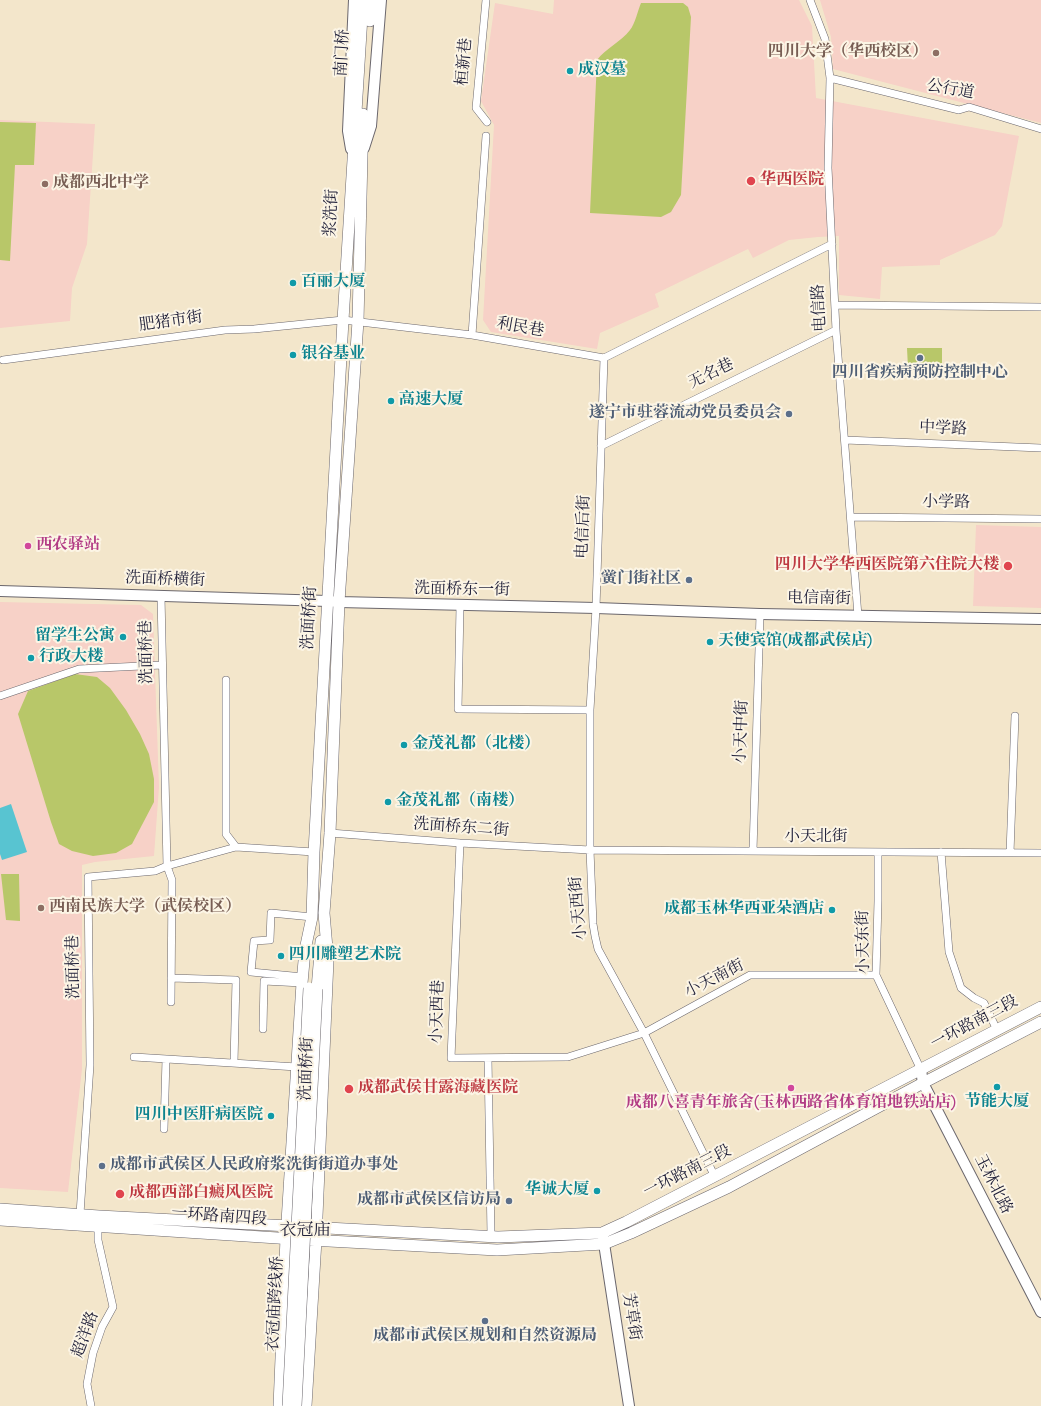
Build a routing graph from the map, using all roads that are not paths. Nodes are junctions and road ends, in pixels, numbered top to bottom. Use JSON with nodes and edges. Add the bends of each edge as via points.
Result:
{"nodes":[{"id":1,"x":363,"y":0,"type":"edge"},
{"id":2,"x":371,"y":0,"type":"edge"},
{"id":3,"x":381,"y":0,"type":"edge"},
{"id":4,"x":486,"y":0,"type":"edge"},
{"id":5,"x":810,"y":0,"type":"edge"},
{"id":6,"x":354,"y":5,"type":"edge"},
{"id":7,"x":830,"y":78,"type":"junction"},
{"id":8,"x":360,"y":107,"type":"junction"},
{"id":9,"x":487,"y":122,"type":"dead end"},
{"id":10,"x":1041,"y":129,"type":"edge"},
{"id":11,"x":486,"y":136,"type":"dead end"},
{"id":12,"x":357,"y":155,"type":"junction"},
{"id":13,"x":832,"y":244,"type":"junction"},
{"id":14,"x":835,"y":305,"type":"junction"},
{"id":15,"x":1041,"y":307,"type":"edge"},
{"id":16,"x":343,"y":320,"type":"junction"},
{"id":17,"x":358,"y":321,"type":"junction"},
{"id":18,"x":836,"y":330,"type":"junction"},
{"id":19,"x":472,"y":335,"type":"junction"},
{"id":20,"x":604,"y":358,"type":"junction"},
{"id":21,"x":3,"y":360,"type":"dead end"},
{"id":22,"x":845,"y":440,"type":"junction"},
{"id":23,"x":601,"y":446,"type":"junction"},
{"id":24,"x":1041,"y":448,"type":"edge"},
{"id":25,"x":851,"y":517,"type":"junction"},
{"id":26,"x":1041,"y":520,"type":"edge"},
{"id":27,"x":0,"y":591,"type":"edge"},
{"id":28,"x":161,"y":596,"type":"junction"},
{"id":29,"x":334,"y":602,"type":"junction"},
{"id":30,"x":460,"y":606,"type":"junction"},
{"id":31,"x":596,"y":608,"type":"junction"},
{"id":32,"x":760,"y":614,"type":"junction"},
{"id":33,"x":858,"y":616,"type":"junction"},
{"id":34,"x":1041,"y":619,"type":"edge"},
{"id":35,"x":162,"y":665,"type":"junction"},
{"id":36,"x":226,"y":680,"type":"dead end"},
{"id":37,"x":0,"y":696,"type":"edge"},
{"id":38,"x":590,"y":710,"type":"junction"},
{"id":39,"x":1015,"y":716,"type":"dead end"},
{"id":40,"x":330,"y":833,"type":"junction"},
{"id":41,"x":460,"y":844,"type":"junction"},
{"id":42,"x":236,"y":847,"type":"junction"},
{"id":43,"x":590,"y":850,"type":"junction"},
{"id":44,"x":753,"y":851,"type":"junction"},
{"id":45,"x":314,"y":852,"type":"junction"},
{"id":46,"x":878,"y":852,"type":"junction"},
{"id":47,"x":941,"y":852,"type":"junction"},
{"id":48,"x":1010,"y":853,"type":"junction"},
{"id":49,"x":1041,"y":853,"type":"edge"},
{"id":50,"x":167,"y":866,"type":"junction"},
{"id":51,"x":324,"y":913,"type":"junction"},
{"id":52,"x":312,"y":917,"type":"junction"},
{"id":53,"x":876,"y":975,"type":"junction"},
{"id":54,"x":171,"y":978,"type":"junction"},
{"id":55,"x":308,"y":984,"type":"junction"},
{"id":56,"x":170,"y":1002,"type":"dead end"},
{"id":57,"x":1041,"y":1008,"type":"edge"},
{"id":58,"x":1040,"y":1024,"type":"edge"},
{"id":59,"x":1001,"y":1028,"type":"junction"},
{"id":60,"x":263,"y":1029,"type":"dead end"},
{"id":61,"x":644,"y":1033,"type":"junction"},
{"id":62,"x":1011,"y":1038,"type":"junction"},
{"id":63,"x":134,"y":1057,"type":"dead end"},
{"id":64,"x":488,"y":1058,"type":"junction"},
{"id":65,"x":166,"y":1059,"type":"junction"},
{"id":66,"x":234,"y":1063,"type":"junction"},
{"id":67,"x":297,"y":1067,"type":"junction"},
{"id":68,"x":921,"y":1070,"type":"junction"},
{"id":69,"x":923,"y":1083,"type":"junction"},
{"id":70,"x":164,"y":1129,"type":"dead end"},
{"id":71,"x":715,"y":1177,"type":"junction"},
{"id":72,"x":0,"y":1209,"type":"edge"},
{"id":73,"x":80,"y":1214,"type":"junction"},
{"id":74,"x":0,"y":1220,"type":"edge"},
{"id":75,"x":288,"y":1226,"type":"junction"},
{"id":76,"x":98,"y":1227,"type":"junction"},
{"id":77,"x":317,"y":1228,"type":"junction"},
{"id":78,"x":602,"y":1233,"type":"junction"},
{"id":79,"x":491,"y":1235,"type":"dead end"},
{"id":80,"x":286,"y":1238,"type":"junction"},
{"id":81,"x":316,"y":1240,"type":"junction"},
{"id":82,"x":604,"y":1244,"type":"junction"},
{"id":83,"x":1041,"y":1312,"type":"edge"},
{"id":84,"x":92,"y":1406,"type":"edge"},
{"id":85,"x":279,"y":1406,"type":"edge"},
{"id":86,"x":288,"y":1406,"type":"edge"},
{"id":87,"x":296,"y":1406,"type":"edge"},
{"id":88,"x":306,"y":1406,"type":"edge"},
{"id":89,"x":629,"y":1406,"type":"edge"}],
"edges":[{"from":1,"to":8,"type":"main road","name":"南门桥"},
{"from":2,"to":8,"type":"main road","name":"南门桥"},
{"from":3,"to":12,"type":"street","name":"浆洗街","via":[[371,126]]},
{"from":4,"to":9,"type":"street","name":"桓新巷","via":[[476,108]]},
{"from":5,"to":7,"type":"street","name":"电信路","via":[[825,39]]},
{"from":6,"to":12,"type":"street","via":[[348,130]]},
{"from":7,"to":10,"type":"street","name":"公行道","via":[[959,110],[969,108]]},
{"from":7,"to":13,"type":"street","name":"电信路","via":[[828,168]]},
{"from":8,"to":12,"type":"main road","name":"浆洗街"},
{"from":11,"to":19,"type":"street"},
{"from":12,"to":16,"type":"main road","name":"浆洗街"},
{"from":12,"to":17,"type":"main road","name":"浆洗街"},
{"from":13,"to":14,"type":"street","name":"电信路"},
{"from":13,"to":20,"type":"street"},
{"from":14,"to":15,"type":"street"},
{"from":14,"to":18,"type":"street","name":"电信路"},
{"from":16,"to":17,"type":"street","name":"利民巷"},
{"from":16,"to":21,"type":"street","name":"肥猪市街","via":[[225,330]]},
{"from":16,"to":29,"type":"main road","name":"洗面桥街"},
{"from":17,"to":19,"type":"street","name":"利民巷"},
{"from":17,"to":29,"type":"main road","name":"洗面桥街"},
{"from":18,"to":22,"type":"street","name":"电信路"},
{"from":18,"to":23,"type":"street","name":"无名巷"},
{"from":19,"to":20,"type":"street","name":"利民巷"},
{"from":20,"to":23,"type":"street"},
{"from":22,"to":24,"type":"street","name":"中学路"},
{"from":22,"to":25,"type":"street","name":"电信路"},
{"from":23,"to":31,"type":"street","name":"电信后街"},
{"from":25,"to":26,"type":"street","name":"小学路"},
{"from":25,"to":33,"type":"street","name":"电信路"},
{"from":27,"to":28,"type":"street","name":"洗面桥横街"},
{"from":28,"to":29,"type":"street","name":"洗面桥横街"},
{"from":28,"to":35,"type":"street","name":"洗面桥巷"},
{"from":29,"to":30,"type":"street","name":"洗面桥东一街"},
{"from":29,"to":40,"type":"main road","name":"洗面桥街"},
{"from":29,"to":45,"type":"main road","name":"洗面桥街"},
{"from":30,"to":31,"type":"street","name":"洗面桥东一街"},
{"from":30,"to":38,"type":"street","via":[[458,709]]},
{"from":31,"to":32,"type":"street","name":"电信南街"},
{"from":31,"to":38,"type":"street","name":"小天西街"},
{"from":32,"to":33,"type":"street","name":"电信南街"},
{"from":32,"to":44,"type":"street","name":"小天中街"},
{"from":33,"to":34,"type":"street","name":"电信南街"},
{"from":35,"to":37,"type":"street","via":[[79,669]]},
{"from":35,"to":50,"type":"street","name":"洗面桥巷"},
{"from":36,"to":42,"type":"street","via":[[226,834]]},
{"from":38,"to":43,"type":"street","name":"小天西街"},
{"from":39,"to":48,"type":"street"},
{"from":40,"to":41,"type":"street","name":"洗面桥东二街"},
{"from":40,"to":51,"type":"main road","name":"洗面桥街"},
{"from":41,"to":43,"type":"street","name":"洗面桥东二街"},
{"from":41,"to":64,"type":"street","name":"小天西巷","via":[[451,1058]]},
{"from":42,"to":45,"type":"street"},
{"from":42,"to":50,"type":"street"},
{"from":43,"to":44,"type":"street","name":"小天北街"},
{"from":43,"to":61,"type":"street","name":"小天西街","via":[[594,936],[598,949]]},
{"from":44,"to":46,"type":"street","name":"小天北街"},
{"from":45,"to":52,"type":"main road","name":"洗面桥街"},
{"from":46,"to":47,"type":"street","name":"小天北街"},
{"from":46,"to":53,"type":"street","name":"小天东街"},
{"from":47,"to":48,"type":"street","name":"小天北街"},
{"from":47,"to":59,"type":"street","via":[[949,952],[961,988],[984,1003]]},
{"from":48,"to":49,"type":"street","name":"小天北街"},
{"from":50,"to":54,"type":"street","via":[[172,880]]},
{"from":50,"to":73,"type":"street","name":"洗面桥巷","via":[[155,871],[88,877],[90,1065]]},
{"from":51,"to":55,"type":"main road","name":"洗面桥街"},
{"from":51,"to":77,"type":"main road","name":"洗面桥街","via":[[328,960]]},
{"from":52,"to":55,"type":"main road","name":"洗面桥街"},
{"from":52,"to":55,"type":"street","via":[[271,913],[270,940],[254,941],[251,972]]},
{"from":53,"to":61,"type":"street","name":"小天南街","via":[[750,975]]},
{"from":53,"to":68,"type":"street","name":"小天东街"},
{"from":54,"to":56,"type":"street"},
{"from":54,"to":66,"type":"street","via":[[236,980]]},
{"from":55,"to":60,"type":"street","via":[[264,981]]},
{"from":55,"to":67,"type":"main road","name":"洗面桥街"},
{"from":55,"to":86,"type":"main road","name":"衣冠庙跨线桥","bridge":true},
{"from":55,"to":87,"type":"main road","name":"衣冠庙跨线桥","bridge":true},
{"from":57,"to":59,"type":"main road","name":"一环路南三段"},
{"from":58,"to":62,"type":"main road","name":"一环路南三段"},
{"from":59,"to":62,"type":"main road","via":[[1002,1036]]},
{"from":59,"to":68,"type":"main road","name":"一环路南三段"},
{"from":61,"to":64,"type":"street","name":"小天西巷","via":[[568,1057]]},
{"from":61,"to":71,"type":"street","name":"小天西街"},
{"from":62,"to":69,"type":"main road","name":"一环路南三段"},
{"from":63,"to":65,"type":"street"},
{"from":64,"to":79,"type":"street"},
{"from":65,"to":66,"type":"street"},
{"from":65,"to":70,"type":"street"},
{"from":66,"to":67,"type":"street"},
{"from":67,"to":75,"type":"main road","name":"洗面桥街"},
{"from":68,"to":69,"type":"street","name":"玉林北路"},
{"from":68,"to":71,"type":"main road","name":"一环路南三段"},
{"from":69,"to":82,"type":"main road","name":"一环路南三段","via":[[729,1187]]},
{"from":69,"to":83,"type":"street","name":"玉林北路"},
{"from":71,"to":78,"type":"main road","name":"一环路南三段"},
{"from":72,"to":73,"type":"main road","name":"一环路南四段"},
{"from":73,"to":75,"type":"main road","name":"一环路南四段"},
{"from":74,"to":76,"type":"main road","name":"一环路南四段"},
{"from":75,"to":77,"type":"main road","name":"一环路南四段"},
{"from":75,"to":80,"type":"main road","name":"洗面桥街"},
{"from":76,"to":80,"type":"main road","name":"一环路南四段"},
{"from":76,"to":84,"type":"street","name":"超洋路","via":[[98,1240],[113,1307],[93,1353],[87,1384]]},
{"from":77,"to":78,"type":"main road","name":"一环路南三段","via":[[498,1237]]},
{"from":77,"to":81,"type":"main road","name":"洗面桥街"},
{"from":78,"to":82,"type":"street","name":"芳草街"},
{"from":80,"to":81,"type":"main road","name":"一环路南四段"},
{"from":80,"to":85,"type":"main road","name":"洗面桥街"},
{"from":81,"to":82,"type":"main road","name":"一环路南三段","via":[[497,1250]]},
{"from":81,"to":88,"type":"main road","name":"洗面桥街"},
{"from":82,"to":89,"type":"street","name":"芳草街"}]}
